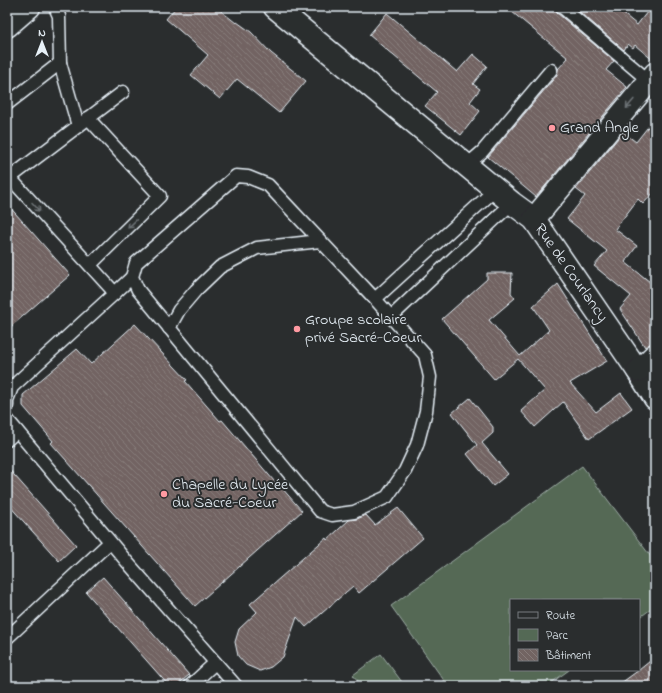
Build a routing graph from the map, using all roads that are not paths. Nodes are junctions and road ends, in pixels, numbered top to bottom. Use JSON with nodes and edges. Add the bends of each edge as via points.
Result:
{"nodes":[{"id":1,"x":29,"y":7,"type":"edge"},
{"id":2,"x":55,"y":7,"type":"edge"},
{"id":3,"x":275,"y":7,"type":"edge"},
{"id":4,"x":562,"y":7,"type":"edge"},
{"id":5,"x":7,"y":26,"type":"edge"},
{"id":6,"x":60,"y":62,"type":"junction"},
{"id":7,"x":551,"y":70,"type":"dead end"},
{"id":8,"x":652,"y":78,"type":"edge"},
{"id":9,"x":123,"y":92,"type":"dead end"},
{"id":10,"x":7,"y":104,"type":"edge"},
{"id":11,"x":88,"y":118,"type":"junction"},
{"id":12,"x":78,"y":126,"type":"junction"},
{"id":13,"x":467,"y":166,"type":"junction"},
{"id":14,"x":8,"y":179,"type":"edge"},
{"id":15,"x":496,"y":189,"type":"junction"},
{"id":16,"x":512,"y":203,"type":"junction"},
{"id":17,"x":534,"y":219,"type":"junction"},
{"id":18,"x":320,"y":241,"type":"junction"},
{"id":19,"x":90,"y":265,"type":"junction"},
{"id":20,"x":132,"y":277,"type":"junction"},
{"id":21,"x":115,"y":293,"type":"junction"},
{"id":22,"x":375,"y":299,"type":"junction"},
{"id":23,"x":391,"y":317,"type":"junction"},
{"id":24,"x":169,"y":328,"type":"junction"},
{"id":25,"x":655,"y":355,"type":"edge"},
{"id":26,"x":638,"y":371,"type":"junction"},
{"id":27,"x":655,"y":398,"type":"edge"},
{"id":28,"x":7,"y":406,"type":"edge"},
{"id":29,"x":7,"y":419,"type":"edge"},
{"id":30,"x":17,"y":431,"type":"junction"},
{"id":31,"x":7,"y":440,"type":"edge"},
{"id":32,"x":110,"y":542,"type":"junction"},
{"id":33,"x":7,"y":638,"type":"edge"},
{"id":34,"x":216,"y":663,"type":"junction"},
{"id":35,"x":190,"y":686,"type":"edge"},
{"id":36,"x":236,"y":686,"type":"edge"}],
"edges":[{"from":1,"to":5,"type":"street"},
{"from":2,"to":6,"type":"lane","via":[[59,16]]},
{"from":3,"to":13,"type":"street","name":"Rue de Courlancy"},
{"from":4,"to":8,"type":"lane"},
{"from":6,"to":10,"type":"lane"},
{"from":6,"to":12,"type":"lane"},
{"from":7,"to":13,"type":"lane","via":[[482,152]]},
{"from":8,"to":17,"type":"street","one_way":true},
{"from":9,"to":11,"type":"lane"},
{"from":11,"to":12,"type":"lane"},
{"from":11,"to":19,"type":"lane","one_way":true,"via":[[160,196]]},
{"from":12,"to":14,"type":"lane"},
{"from":13,"to":15,"type":"street","name":"Rue de Courlancy"},
{"from":14,"to":19,"type":"lane","one_way":true},
{"from":15,"to":16,"type":"street","name":"Rue de Courlancy"},
{"from":15,"to":22,"type":"lane"},
{"from":16,"to":17,"type":"street","name":"Rue de Courlancy"},
{"from":16,"to":23,"type":"lane"},
{"from":17,"to":26,"type":"street","name":"Rue de Courlancy"},
{"from":18,"to":20,"type":"lane","via":[[268,185],[248,177],[236,176],[136,263]]},
{"from":18,"to":22,"type":"lane"},
{"from":18,"to":24,"type":"lane","via":[[257,248],[220,267],[179,310]]},
{"from":19,"to":21,"type":"lane"},
{"from":20,"to":21,"type":"lane"},
{"from":20,"to":24,"type":"lane","via":[[138,290]]},
{"from":21,"to":28,"type":"lane","via":[[12,387]]},
{"from":22,"to":23,"type":"lane"},
{"from":23,"to":24,"type":"lane","via":[[425,355],[430,377],[426,411],[417,445],[405,472],[387,497],[354,512],[332,515],[320,511]]},
{"from":25,"to":26,"type":"street"},
{"from":26,"to":27,"type":"street","name":"Rue de Courlancy"},
{"from":29,"to":30,"type":"lane"},
{"from":30,"to":31,"type":"lane"},
{"from":30,"to":32,"type":"lane"},
{"from":32,"to":33,"type":"lane"},
{"from":32,"to":34,"type":"lane"},
{"from":34,"to":35,"type":"lane"},
{"from":34,"to":36,"type":"lane"}]}
